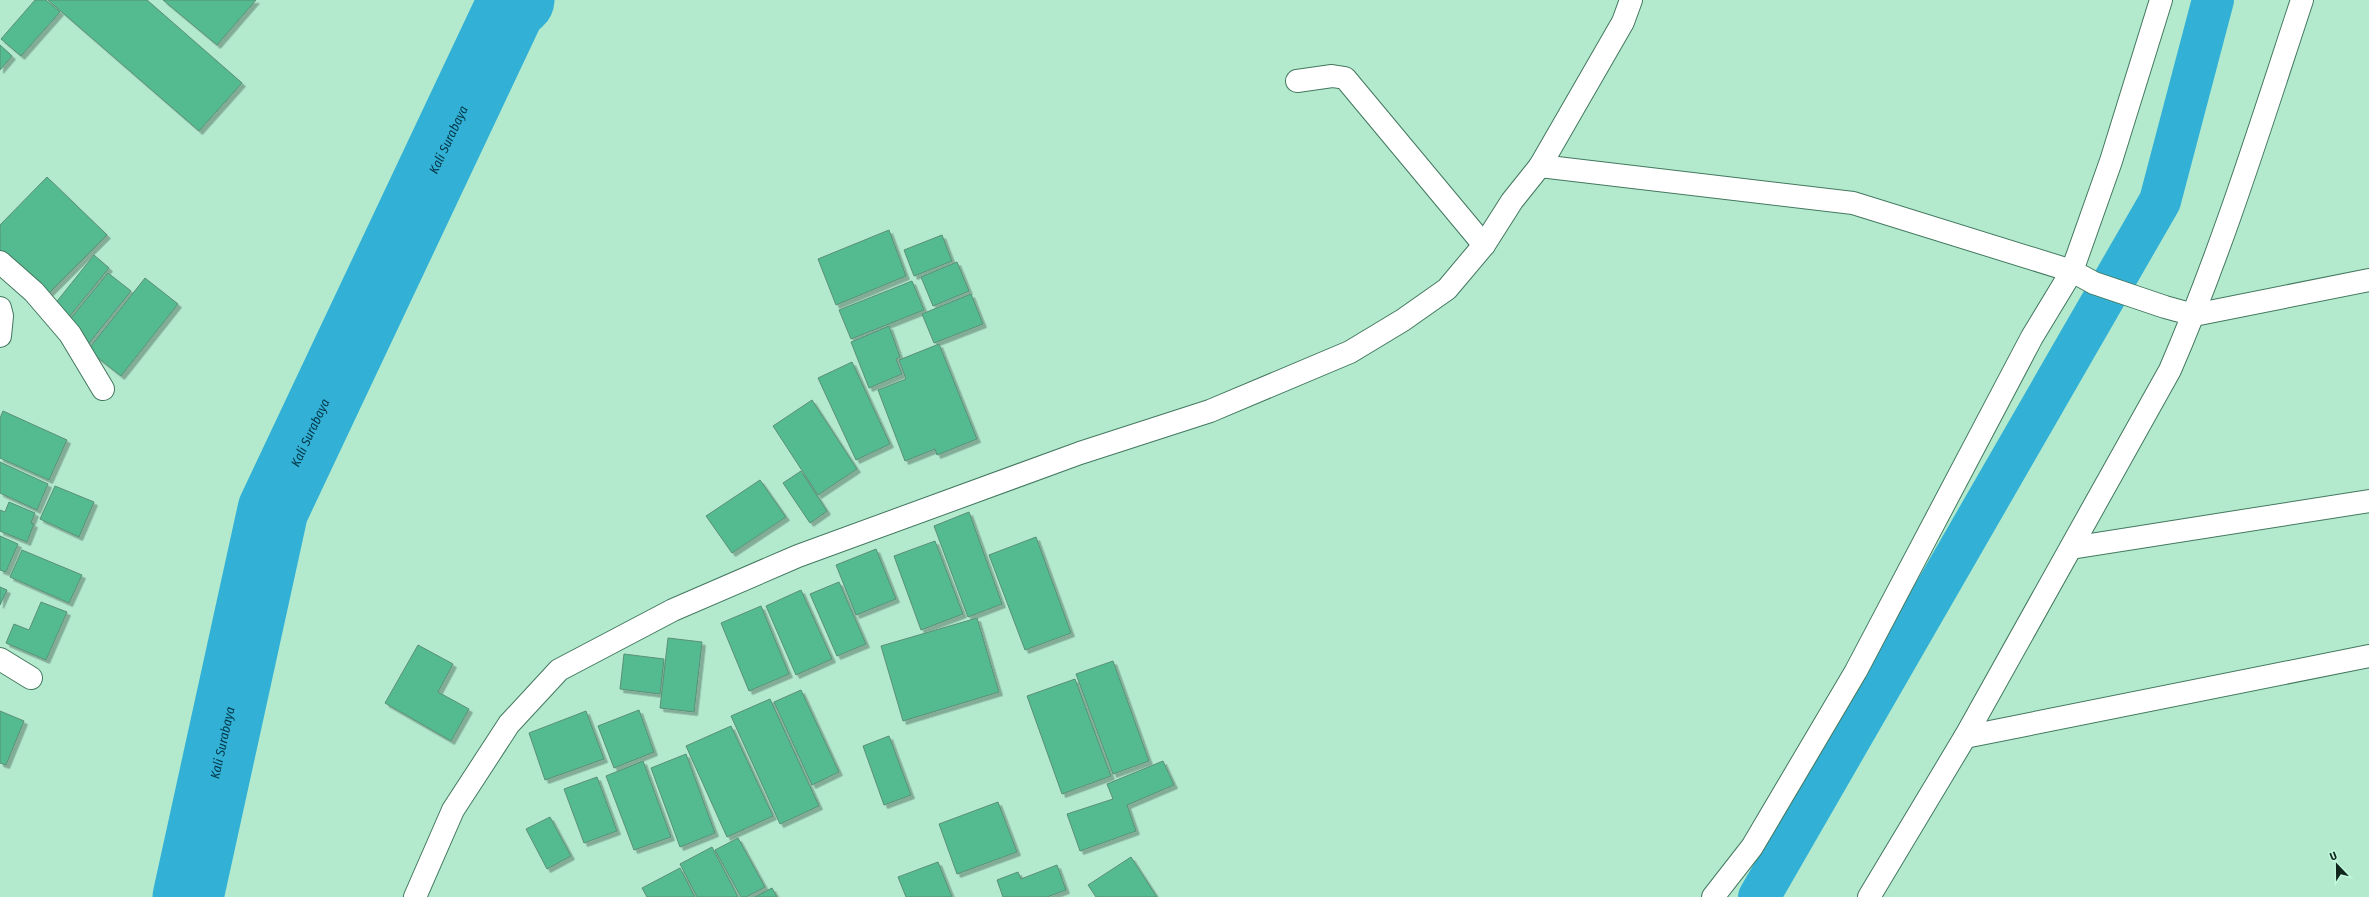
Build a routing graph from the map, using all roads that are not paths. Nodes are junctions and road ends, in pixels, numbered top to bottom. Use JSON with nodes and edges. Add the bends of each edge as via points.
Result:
{"nodes":[{"id":1,"x":1631,"y":0,"type":"edge"},
{"id":2,"x":2161,"y":0,"type":"edge"},
{"id":3,"x":2302,"y":0,"type":"edge"},
{"id":4,"x":1297,"y":81,"type":"dead end"},
{"id":5,"x":1540,"y":166,"type":"junction"},
{"id":6,"x":1484,"y":245,"type":"junction"},
{"id":7,"x":0,"y":262,"type":"edge"},
{"id":8,"x":2072,"y":271,"type":"junction"},
{"id":9,"x":2369,"y":280,"type":"edge"},
{"id":10,"x":0,"y":308,"type":"edge"},
{"id":11,"x":2194,"y":315,"type":"junction"},
{"id":12,"x":0,"y":336,"type":"edge"},
{"id":13,"x":103,"y":389,"type":"dead end"},
{"id":14,"x":2369,"y":501,"type":"edge"},
{"id":15,"x":2071,"y":548,"type":"junction"},
{"id":16,"x":2369,"y":656,"type":"edge"},
{"id":17,"x":0,"y":659,"type":"edge"},
{"id":18,"x":31,"y":678,"type":"dead end"},
{"id":19,"x":1965,"y":737,"type":"junction"},
{"id":20,"x":415,"y":897,"type":"edge"},
{"id":21,"x":1713,"y":897,"type":"edge"},
{"id":22,"x":1869,"y":897,"type":"edge"}],
"edges":[{"from":1,"to":5,"type":"street","via":[[1623,22]]},
{"from":2,"to":8,"type":"street","via":[[2111,161]]},
{"from":3,"to":11,"type":"street"},
{"from":4,"to":6,"type":"street","via":[[1332,76],[1345,78]]},
{"from":5,"to":6,"type":"street","via":[[1512,200]]},
{"from":5,"to":8,"type":"street","via":[[1853,203]]},
{"from":6,"to":20,"type":"street","via":[[1447,289],[1403,320],[1350,352],[1210,411],[1080,452],[798,556],[673,610],[559,670],[509,724],[453,810]]},
{"from":7,"to":13,"type":"street","via":[[34,292],[70,334]]},
{"from":8,"to":11,"type":"street","via":[[2094,283]]},
{"from":8,"to":21,"type":"street","via":[[2032,338],[1856,671],[1752,847]]},
{"from":9,"to":11,"type":"street"},
{"from":10,"to":12,"type":"street"},
{"from":11,"to":15,"type":"street","via":[[2170,370]]},
{"from":14,"to":15,"type":"street"},
{"from":15,"to":19,"type":"street"},
{"from":16,"to":19,"type":"street"},
{"from":17,"to":18,"type":"street"},
{"from":19,"to":22,"type":"street"}]}
